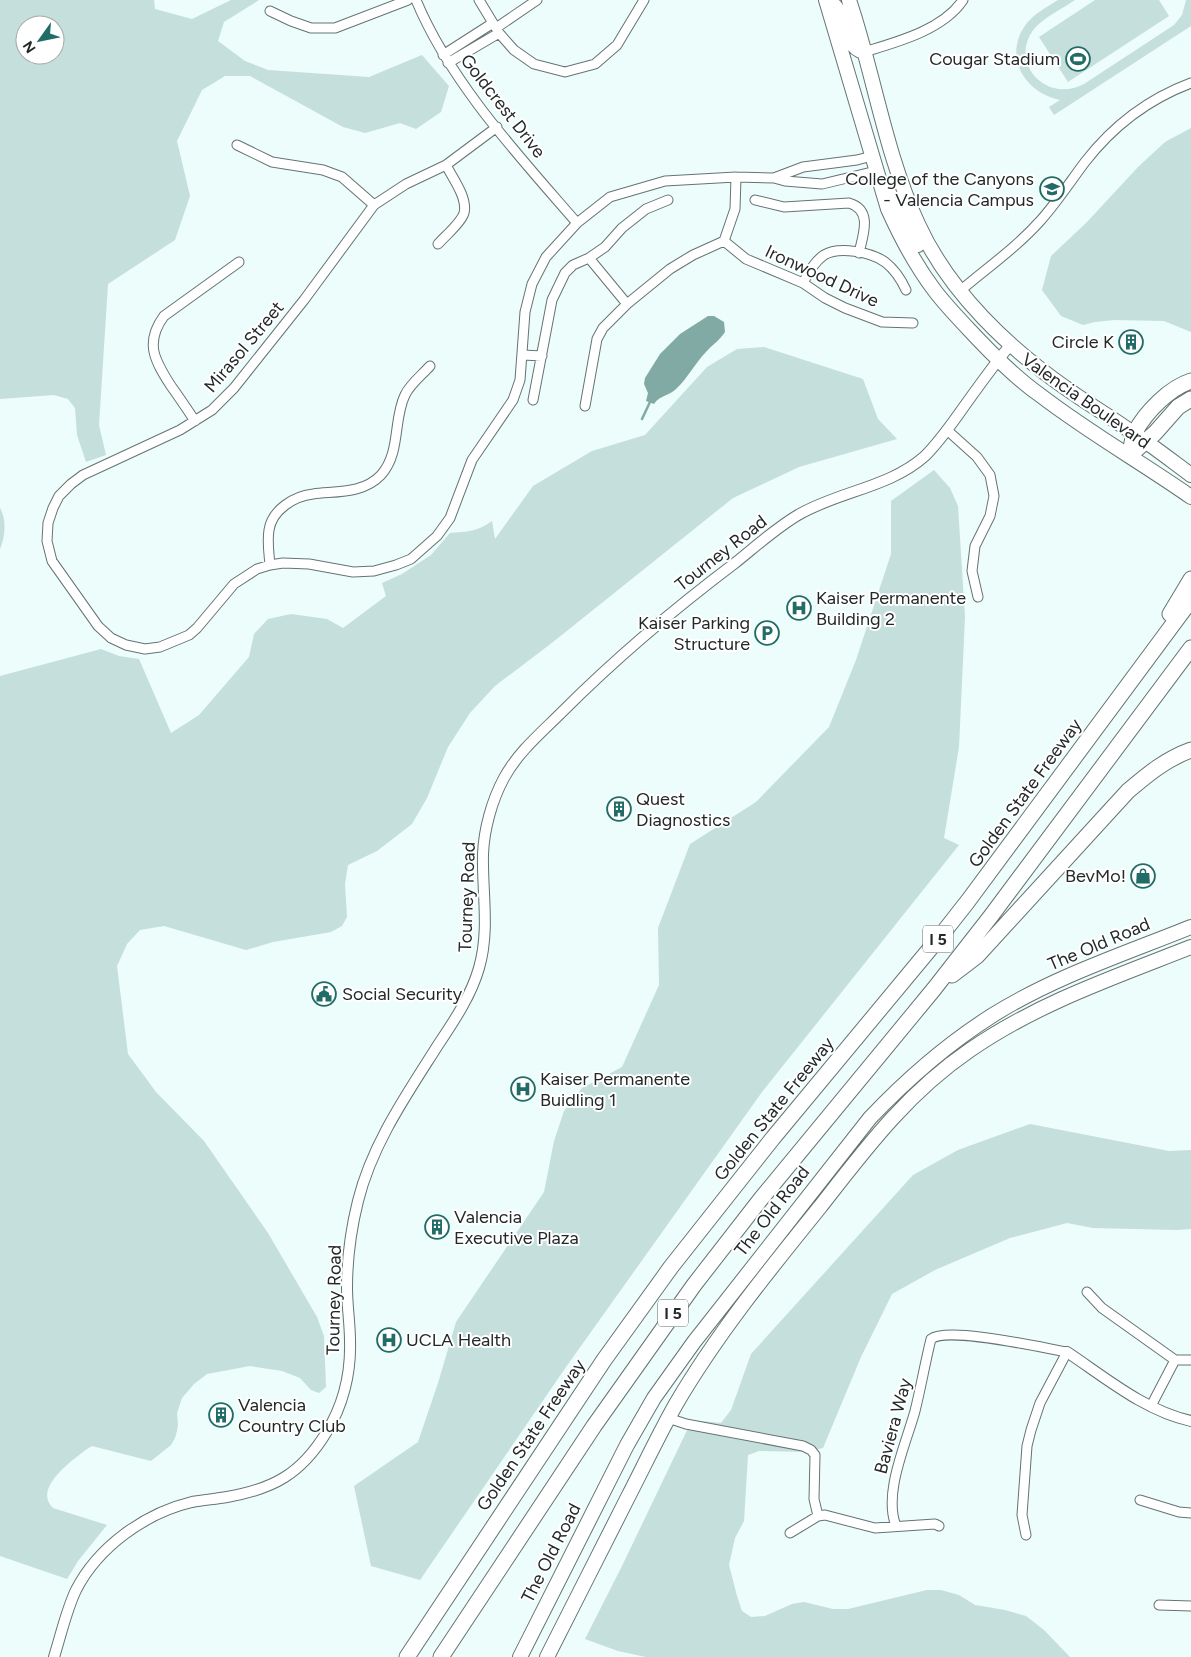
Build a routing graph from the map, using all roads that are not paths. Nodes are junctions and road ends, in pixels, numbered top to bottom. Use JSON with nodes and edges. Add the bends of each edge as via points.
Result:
{"nodes":[{"id":1,"x":408,"y":0,"type":"edge"},
{"id":2,"x":416,"y":0,"type":"edge"},
{"id":3,"x":479,"y":0,"type":"edge"},
{"id":4,"x":537,"y":0,"type":"edge"},
{"id":5,"x":644,"y":0,"type":"edge"},
{"id":6,"x":828,"y":0,"type":"edge"},
{"id":7,"x":848,"y":0,"type":"edge"},
{"id":8,"x":963,"y":0,"type":"edge"},
{"id":9,"x":270,"y":11,"type":"dead end"},
{"id":10,"x":496,"y":28,"type":"junction"},
{"id":11,"x":864,"y":52,"type":"junction"},
{"id":12,"x":446,"y":59,"type":"junction"},
{"id":13,"x":1191,"y":83,"type":"edge"},
{"id":14,"x":497,"y":127,"type":"junction"},
{"id":15,"x":237,"y":145,"type":"dead end"},
{"id":16,"x":872,"y":156,"type":"junction"},
{"id":17,"x":446,"y":164,"type":"junction"},
{"id":18,"x":876,"y":171,"type":"junction"},
{"id":19,"x":736,"y":177,"type":"junction"},
{"id":20,"x":774,"y":178,"type":"junction"},
{"id":21,"x":668,"y":200,"type":"dead end"},
{"id":22,"x":755,"y":200,"type":"dead end"},
{"id":23,"x":374,"y":205,"type":"junction"},
{"id":24,"x":578,"y":223,"type":"junction"},
{"id":25,"x":724,"y":241,"type":"junction"},
{"id":26,"x":438,"y":244,"type":"dead end"},
{"id":27,"x":859,"y":252,"type":"junction"},
{"id":28,"x":589,"y":258,"type":"junction"},
{"id":29,"x":239,"y":262,"type":"dead end"},
{"id":30,"x":803,"y":283,"type":"junction"},
{"id":31,"x":906,"y":290,"type":"dead end"},
{"id":32,"x":960,"y":291,"type":"junction"},
{"id":33,"x":626,"y":304,"type":"junction"},
{"id":34,"x":913,"y":323,"type":"dead end"},
{"id":35,"x":1011,"y":344,"type":"junction"},
{"id":36,"x":523,"y":355,"type":"junction"},
{"id":37,"x":542,"y":356,"type":"junction"},
{"id":38,"x":998,"y":360,"type":"junction"},
{"id":39,"x":430,"y":366,"type":"dead end"},
{"id":40,"x":1191,"y":381,"type":"edge"},
{"id":41,"x":1191,"y":399,"type":"edge"},
{"id":42,"x":533,"y":400,"type":"dead end"},
{"id":43,"x":585,"y":406,"type":"dead end"},
{"id":44,"x":195,"y":421,"type":"junction"},
{"id":45,"x":947,"y":430,"type":"junction"},
{"id":46,"x":1140,"y":438,"type":"junction"},
{"id":47,"x":1130,"y":455,"type":"junction"},
{"id":48,"x":1191,"y":475,"type":"edge"},
{"id":49,"x":1191,"y":497,"type":"edge"},
{"id":50,"x":270,"y":565,"type":"junction"},
{"id":51,"x":1191,"y":579,"type":"edge"},
{"id":52,"x":978,"y":596,"type":"dead end"},
{"id":53,"x":1191,"y":600,"type":"edge"},
{"id":54,"x":1191,"y":648,"type":"edge"},
{"id":55,"x":1127,"y":685,"type":"junction"},
{"id":56,"x":1191,"y":750,"type":"edge"},
{"id":57,"x":1191,"y":927,"type":"edge"},
{"id":58,"x":1191,"y":947,"type":"edge"},
{"id":59,"x":934,"y":989,"type":"junction"},
{"id":60,"x":1087,"y":1292,"type":"dead end"},
{"id":61,"x":1067,"y":1352,"type":"junction"},
{"id":62,"x":1175,"y":1360,"type":"junction"},
{"id":63,"x":1191,"y":1360,"type":"edge"},
{"id":64,"x":1151,"y":1406,"type":"junction"},
{"id":65,"x":668,"y":1418,"type":"junction"},
{"id":66,"x":1191,"y":1421,"type":"edge"},
{"id":67,"x":1140,"y":1500,"type":"dead end"},
{"id":68,"x":1191,"y":1513,"type":"edge"},
{"id":69,"x":818,"y":1516,"type":"junction"},
{"id":70,"x":896,"y":1526,"type":"junction"},
{"id":71,"x":939,"y":1526,"type":"dead end"},
{"id":72,"x":790,"y":1533,"type":"dead end"},
{"id":73,"x":1026,"y":1535,"type":"dead end"},
{"id":74,"x":1159,"y":1605,"type":"dead end"},
{"id":75,"x":1191,"y":1606,"type":"edge"},
{"id":76,"x":54,"y":1657,"type":"edge"},
{"id":77,"x":407,"y":1657,"type":"edge"},
{"id":78,"x":441,"y":1657,"type":"edge"},
{"id":79,"x":520,"y":1657,"type":"edge"},
{"id":80,"x":547,"y":1657,"type":"edge"}],
"edges":[{"from":1,"to":9,"type":"street","via":[[335,28],[311,28]]},
{"from":2,"to":12,"type":"street","name":"Goldcrest Drive"},
{"from":3,"to":10,"type":"street"},
{"from":4,"to":10,"type":"street"},
{"from":5,"to":10,"type":"street","via":[[616,44],[595,64],[565,72],[534,64],[514,50]]},
{"from":6,"to":11,"type":"main road","via":[[838,10],[852,46]]},
{"from":6,"to":16,"type":"main road","name":"Valencia Boulevard"},
{"from":7,"to":11,"type":"main road","name":"Valencia Boulevard"},
{"from":8,"to":11,"type":"street","via":[[946,18],[922,31]]},
{"from":10,"to":12,"type":"street"},
{"from":11,"to":32,"type":"main road","name":"Valencia Boulevard","via":[[908,202],[935,258]]},
{"from":12,"to":14,"type":"street","name":"Goldcrest Drive"},
{"from":13,"to":32,"type":"street","via":[[1160,97],[1122,123],[1106,138],[1039,222]]},
{"from":14,"to":17,"type":"street","name":"Mirasol Street"},
{"from":14,"to":24,"type":"street","name":"Goldcrest Drive"},
{"from":15,"to":23,"type":"street","via":[[272,162],[323,170],[342,177]]},
{"from":16,"to":18,"type":"main road","name":"Valencia Boulevard"},
{"from":16,"to":20,"type":"street","via":[[804,167]]},
{"from":17,"to":23,"type":"street","name":"Mirasol Street"},
{"from":17,"to":26,"type":"street","via":[[465,206],[461,218]]},
{"from":18,"to":20,"type":"street","via":[[822,184]]},
{"from":18,"to":32,"type":"main road","via":[[933,270],[946,287]]},
{"from":18,"to":38,"type":"main road","name":"Valencia Boulevard","via":[[888,209],[923,273],[950,310]]},
{"from":19,"to":20,"type":"street"},
{"from":19,"to":24,"type":"street","via":[[665,181],[610,197]]},
{"from":19,"to":25,"type":"street","via":[[735,209]]},
{"from":21,"to":28,"type":"street","via":[[646,209]]},
{"from":22,"to":27,"type":"street","via":[[784,207],[854,204],[862,211],[865,220]]},
{"from":23,"to":44,"type":"street","name":"Mirasol Street","via":[[234,388],[212,410]]},
{"from":24,"to":36,"type":"street","via":[[546,257],[532,284],[525,312]]},
{"from":25,"to":30,"type":"street","name":"Ironwood Drive","via":[[746,259]]},
{"from":25,"to":33,"type":"street","via":[[670,269]]},
{"from":27,"to":30,"type":"street","via":[[843,250],[828,253],[813,265]]},
{"from":27,"to":31,"type":"street","via":[[883,260]]},
{"from":28,"to":33,"type":"street"},
{"from":28,"to":37,"type":"street","via":[[573,265],[565,274],[552,300]]},
{"from":29,"to":44,"type":"street","via":[[164,316],[156,326],[153,339],[155,358]]},
{"from":30,"to":34,"type":"street","name":"Ironwood Drive","via":[[825,298],[882,322]]},
{"from":32,"to":35,"type":"main road","name":"Valencia Boulevard"},
{"from":33,"to":43,"type":"street","via":[[597,339]]},
{"from":35,"to":38,"type":"street","name":"Tourney Road"},
{"from":35,"to":46,"type":"main road","name":"Valencia Boulevard","via":[[1069,391]]},
{"from":36,"to":37,"type":"street"},
{"from":36,"to":50,"type":"street","via":[[513,400],[472,460],[450,518],[437,536],[411,559],[374,571],[352,572],[310,564]]},
{"from":37,"to":42,"type":"street"},
{"from":38,"to":45,"type":"street","name":"Tourney Road"},
{"from":38,"to":47,"type":"main road","name":"Valencia Boulevard","via":[[1078,423]]},
{"from":39,"to":50,"type":"street","via":[[405,395],[393,451],[381,475],[356,490],[311,494],[284,505],[269,528]]},
{"from":40,"to":46,"type":"highway","via":[[1163,397]]},
{"from":41,"to":46,"type":"highway"},
{"from":44,"to":50,"type":"street","name":"Mirasol Street","via":[[83,475],[71,484],[59,496],[48,523],[47,541],[52,561],[98,626],[111,638],[145,649],[160,648],[189,635],[234,584],[257,569]]},
{"from":45,"to":52,"type":"street","via":[[977,457],[990,475],[994,496],[990,516],[975,546],[972,571]]},
{"from":45,"to":76,"type":"street","name":"Tourney Road","via":[[925,455],[902,472],[883,482],[824,502],[795,517],[726,569],[643,635],[514,762],[502,782],[487,828],[483,852],[486,922],[480,964],[471,990],[389,1123],[365,1176],[357,1204],[348,1260],[350,1358],[346,1386],[335,1418],[309,1456],[280,1481],[255,1491],[177,1506],[148,1519],[118,1540],[102,1554],[76,1590]]},
{"from":46,"to":47,"type":"highway"},
{"from":46,"to":48,"type":"main road","name":"Valencia Boulevard"},
{"from":47,"to":49,"type":"main road","name":"Valencia Boulevard"},
{"from":51,"to":55,"type":"highway"},
{"from":53,"to":55,"type":"highway","name":"Golden State Freeway","number":"I 5"},
{"from":54,"to":59,"type":"highway","number":"I 5"},
{"from":55,"to":77,"type":"highway","name":"Golden State Freeway","number":"I 5","via":[[939,938],[773,1138],[666,1275],[604,1360]]},
{"from":56,"to":59,"type":"highway","via":[[1172,758],[1128,791],[977,956]]},
{"from":57,"to":79,"type":"main road","name":"The Old Road","via":[[1060,980],[994,1015],[934,1056],[870,1118],[694,1342],[654,1398]]},
{"from":58,"to":65,"type":"main road","name":"The Old Road","via":[[1026,1015],[970,1050],[916,1094],[878,1133],[779,1259],[696,1371]]},
{"from":59,"to":78,"type":"highway","number":"I 5","via":[[755,1207],[660,1330]]},
{"from":60,"to":62,"type":"street","via":[[1102,1308]]},
{"from":61,"to":64,"type":"street"},
{"from":61,"to":70,"type":"street","name":"Baviera Way","via":[[972,1336],[941,1335],[931,1339],[893,1485],[891,1505]]},
{"from":61,"to":73,"type":"street","via":[[1040,1403],[1030,1430],[1022,1515]]},
{"from":62,"to":63,"type":"street"},
{"from":62,"to":64,"type":"street"},
{"from":64,"to":66,"type":"street"},
{"from":65,"to":69,"type":"street","via":[[811,1450],[816,1463],[814,1499]]},
{"from":65,"to":80,"type":"main road","name":"The Old Road"},
{"from":67,"to":68,"type":"street"},
{"from":69,"to":70,"type":"street","via":[[833,1516],[875,1528]]},
{"from":69,"to":72,"type":"street"},
{"from":70,"to":71,"type":"street"},
{"from":74,"to":75,"type":"street"}]}
